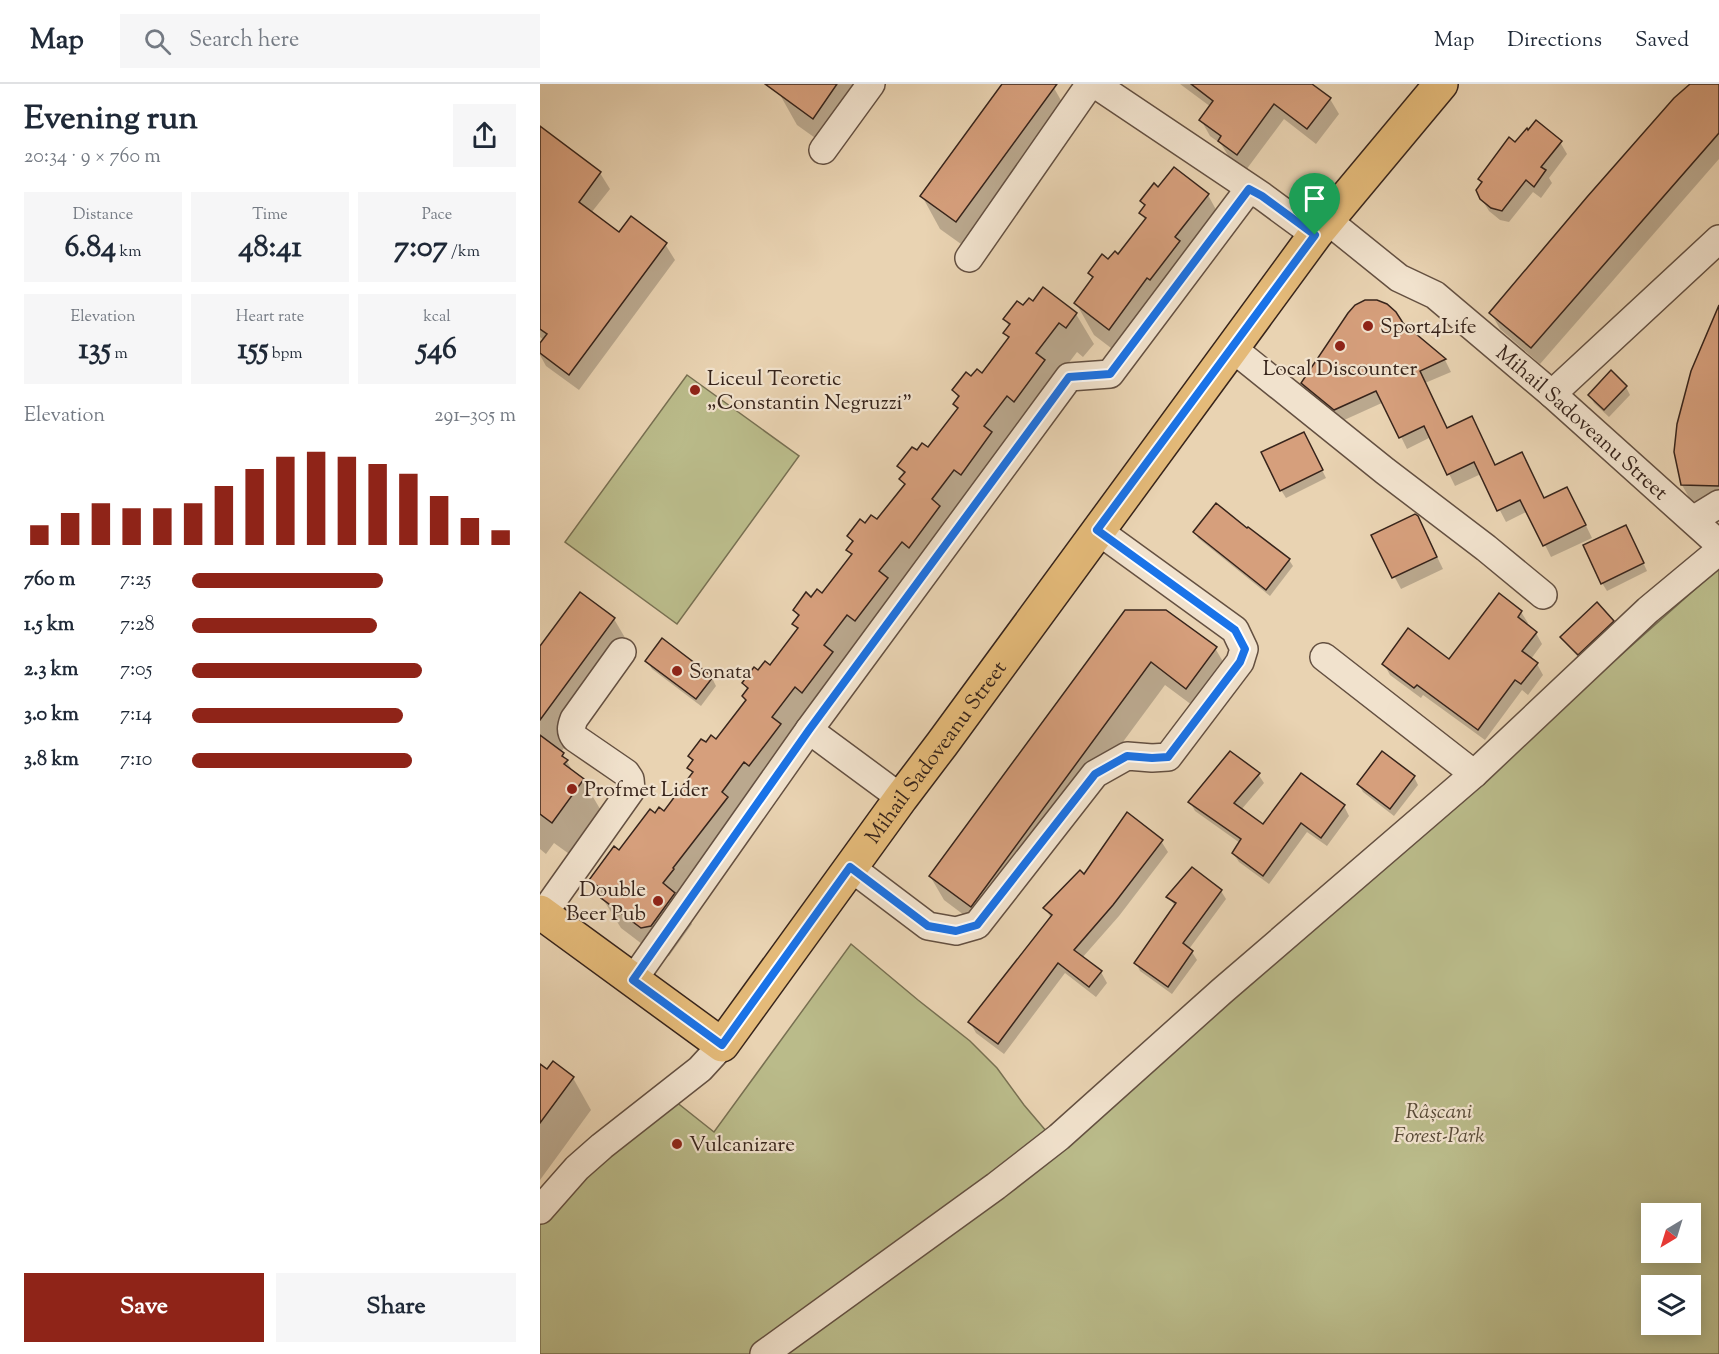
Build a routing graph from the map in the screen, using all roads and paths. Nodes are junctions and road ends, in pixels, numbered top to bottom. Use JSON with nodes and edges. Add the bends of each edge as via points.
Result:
{"nodes":[{"id":1,"x":871,"y":84,"type":"edge"},
{"id":2,"x":1092,"y":84,"type":"edge"},
{"id":3,"x":1441,"y":84,"type":"edge"},
{"id":4,"x":822,"y":150,"type":"dead end"},
{"id":5,"x":1249,"y":189,"type":"junction"},
{"id":6,"x":1321,"y":227,"type":"junction"},
{"id":7,"x":1719,"y":239,"type":"edge"},
{"id":8,"x":969,"y":258,"type":"dead end"},
{"id":9,"x":1232,"y":348,"type":"junction"},
{"id":10,"x":1552,"y":394,"type":"junction"},
{"id":11,"x":1719,"y":504,"type":"edge"},
{"id":12,"x":1693,"y":520,"type":"junction"},
{"id":13,"x":1097,"y":530,"type":"junction"},
{"id":14,"x":1719,"y":544,"type":"edge"},
{"id":15,"x":1719,"y":551,"type":"edge"},
{"id":16,"x":1543,"y":595,"type":"dead end"},
{"id":17,"x":622,"y":652,"type":"dead end"},
{"id":18,"x":1324,"y":657,"type":"dead end"},
{"id":19,"x":809,"y":730,"type":"junction"},
{"id":20,"x":1474,"y":774,"type":"junction"},
{"id":21,"x":901,"y":798,"type":"junction"},
{"id":22,"x":850,"y":867,"type":"junction"},
{"id":23,"x":542,"y":913,"type":"edge"},
{"id":24,"x":633,"y":980,"type":"junction"},
{"id":25,"x":722,"y":1045,"type":"junction"},
{"id":26,"x":540,"y":1210,"type":"edge"},
{"id":27,"x":764,"y":1354,"type":"edge"}],
"edges":[{"from":1,"to":4,"type":"street"},
{"from":2,"to":5,"type":"street"},
{"from":2,"to":8,"type":"street"},
{"from":3,"to":6,"type":"main road","name":"Mihail Sadoveanu Street"},
{"from":5,"to":6,"type":"street"},
{"from":5,"to":19,"type":"street","via":[[1110,374],[1069,377]]},
{"from":6,"to":9,"type":"main road","name":"Mihail Sadoveanu Street"},
{"from":6,"to":10,"type":"street","name":"Mihail Sadoveanu Street","via":[[1399,278],[1435,295]]},
{"from":7,"to":10,"type":"street"},
{"from":9,"to":13,"type":"main road","name":"Mihail Sadoveanu Street"},
{"from":9,"to":16,"type":"street"},
{"from":10,"to":12,"type":"street","name":"Mihail Sadoveanu Street"},
{"from":11,"to":12,"type":"street"},
{"from":12,"to":14,"type":"street","name":"Mihail Sadoveanu Street"},
{"from":13,"to":21,"type":"main road","name":"Mihail Sadoveanu Street"},
{"from":13,"to":22,"type":"street","via":[[1235,630],[1245,649],[1240,662],[1168,757],[1127,756],[1095,774],[977,925],[956,931],[928,926]]},
{"from":15,"to":20,"type":"street","via":[[1648,610]]},
{"from":17,"to":23,"type":"street","via":[[574,718],[571,732],[626,773],[631,790]]},
{"from":18,"to":20,"type":"street"},
{"from":19,"to":21,"type":"street"},
{"from":19,"to":24,"type":"street"},
{"from":20,"to":27,"type":"street","via":[[1059,1137]]},
{"from":21,"to":22,"type":"main road","name":"Mihail Sadoveanu Street"},
{"from":22,"to":25,"type":"main road","name":"Mihail Sadoveanu Street"},
{"from":23,"to":24,"type":"main road"},
{"from":24,"to":25,"type":"main road"},
{"from":25,"to":26,"type":"street","name":"Mihail Sadoveanu Street","via":[[700,1069],[577,1168]]}]}
